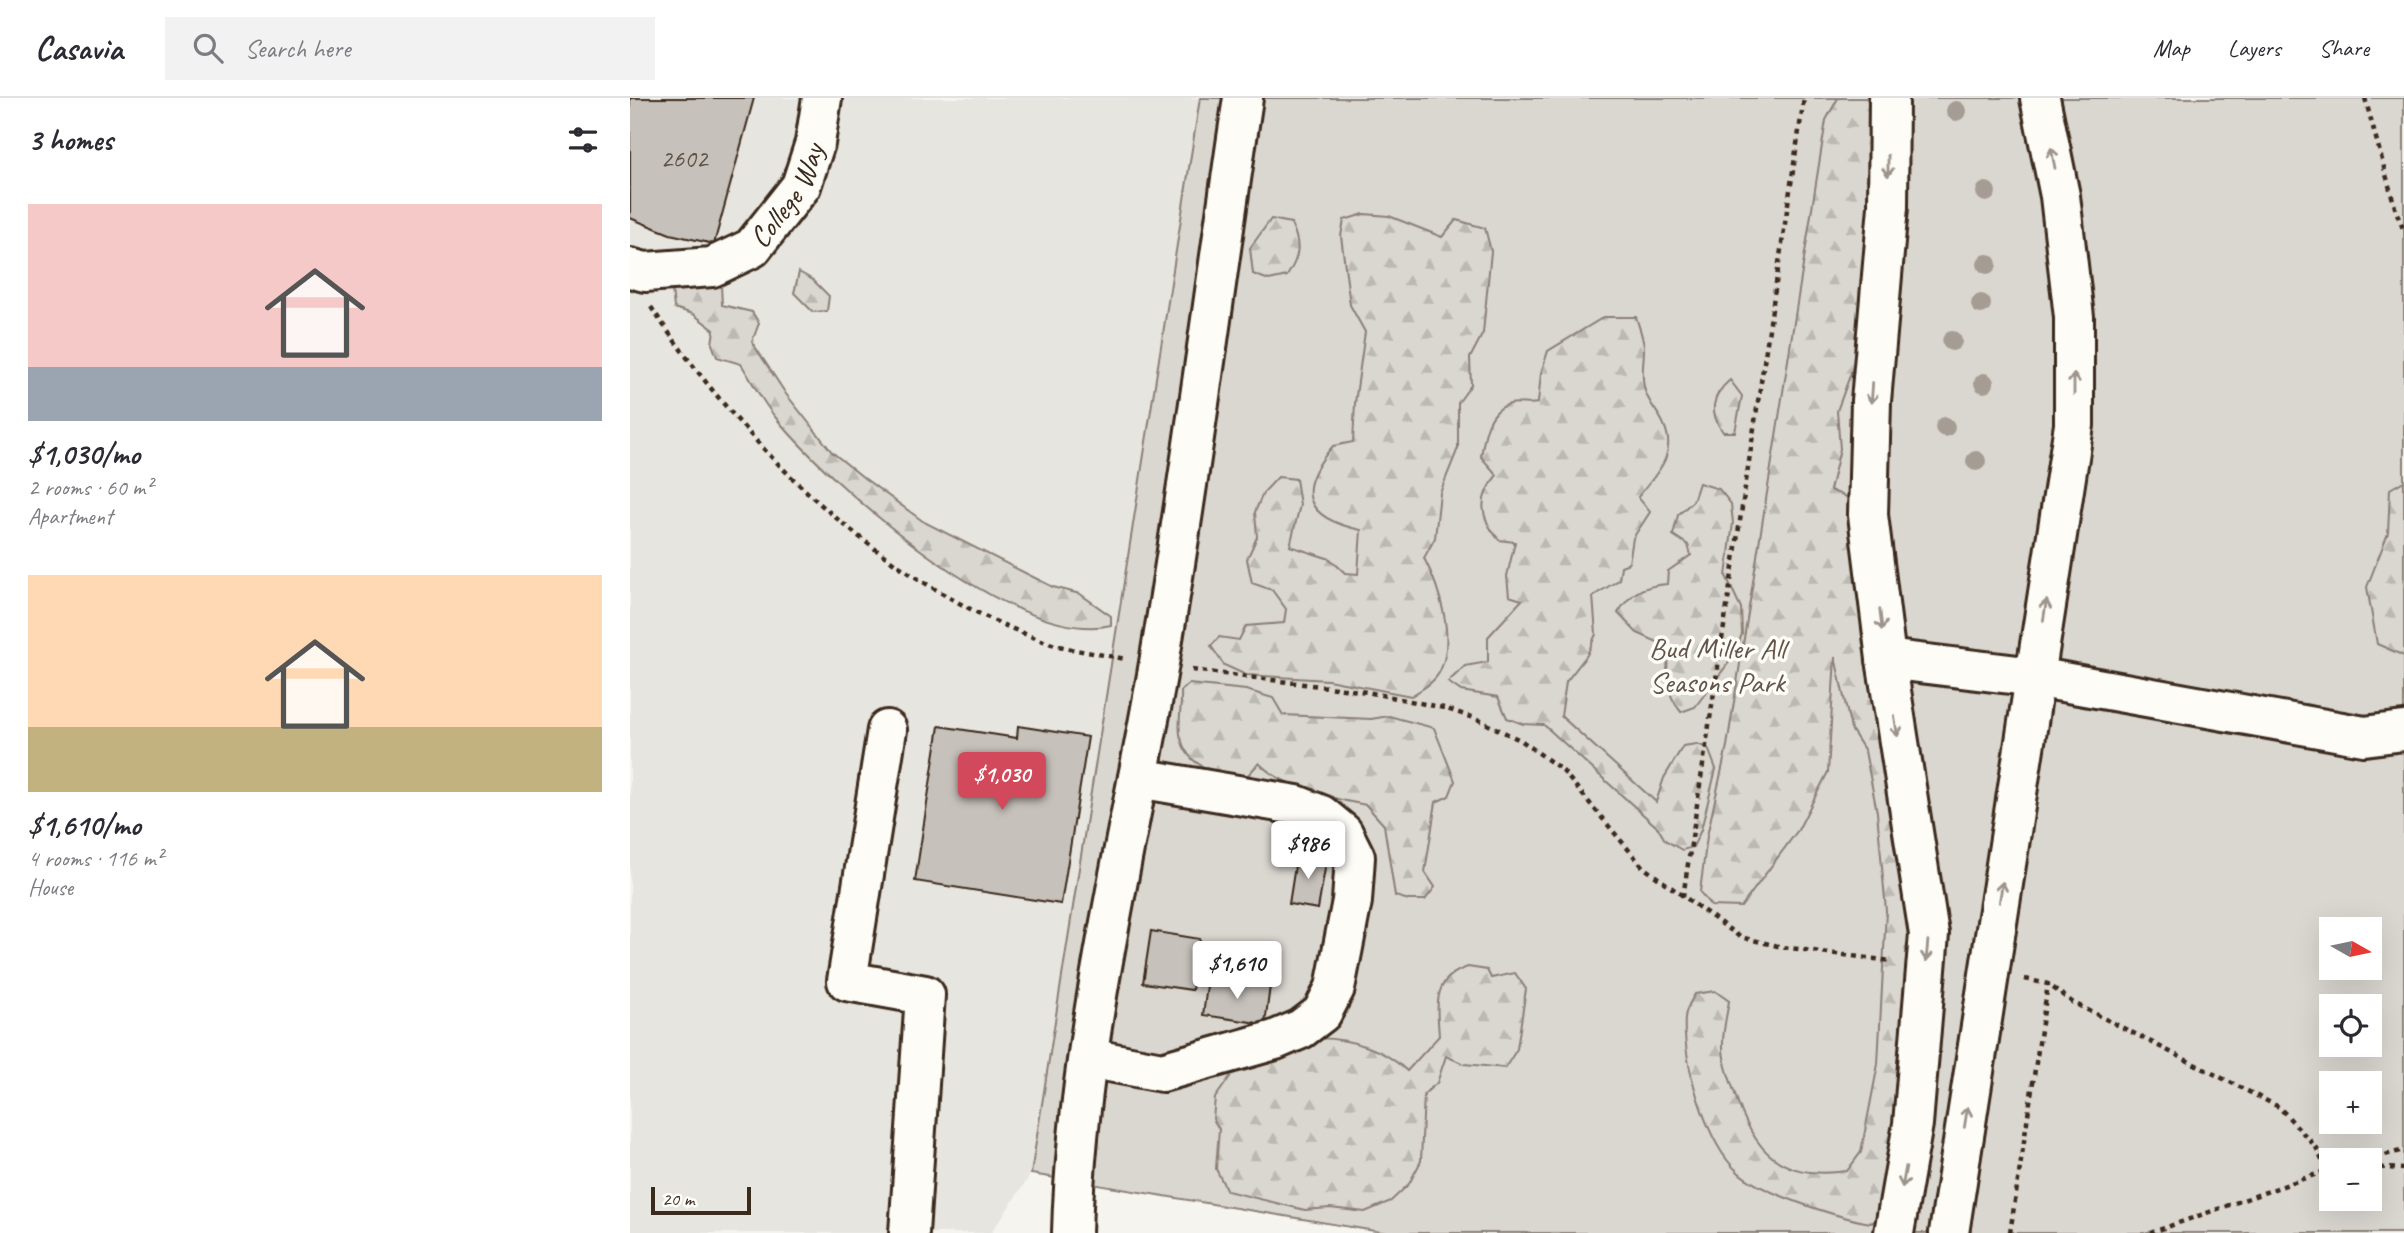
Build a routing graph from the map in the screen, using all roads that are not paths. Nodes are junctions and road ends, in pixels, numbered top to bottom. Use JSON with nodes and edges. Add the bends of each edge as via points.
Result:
{"nodes":[{"id":1,"x":822,"y":98,"type":"edge"},
{"id":2,"x":1242,"y":98,"type":"edge"},
{"id":3,"x":1889,"y":98,"type":"edge"},
{"id":4,"x":2040,"y":98,"type":"edge"},
{"id":5,"x":630,"y":268,"type":"edge"},
{"id":6,"x":1886,"y":659,"type":"junction"},
{"id":7,"x":2035,"y":677,"type":"junction"},
{"id":8,"x":887,"y":730,"type":"dead end"},
{"id":9,"x":2404,"y":731,"type":"edge"},
{"id":10,"x":1138,"y":778,"type":"junction"},
{"id":11,"x":1088,"y":1058,"type":"junction"},
{"id":12,"x":909,"y":1233,"type":"edge"},
{"id":13,"x":1072,"y":1233,"type":"edge"},
{"id":14,"x":1894,"y":1233,"type":"edge"},
{"id":15,"x":1949,"y":1233,"type":"edge"}],
"edges":[{"from":1,"to":5,"type":"lane","name":"College Way","via":[[802,186],[752,248],[712,267],[645,272]]},
{"from":2,"to":10,"type":"lane"},
{"from":3,"to":6,"type":"lane","one_way":true,"via":[[1888,207],[1871,401],[1868,515]]},
{"from":7,"to":4,"type":"lane","one_way":true,"via":[[2074,412],[2073,303],[2060,196]]},
{"from":6,"to":7,"type":"lane"},
{"from":6,"to":14,"type":"lane","one_way":true,"via":[[1929,934],[1913,1124]]},
{"from":7,"to":9,"type":"lane","via":[[2364,736]]},
{"from":15,"to":7,"type":"lane","one_way":true},
{"from":8,"to":12,"type":"lane","via":[[847,981],[925,995]]},
{"from":10,"to":11,"type":"lane"},
{"from":10,"to":11,"type":"lane","via":[[1296,805],[1321,815],[1343,833],[1354,857],[1352,901],[1335,988],[1322,1013],[1301,1029],[1162,1072]]},
{"from":11,"to":13,"type":"lane","via":[[1074,1161]]}]}
